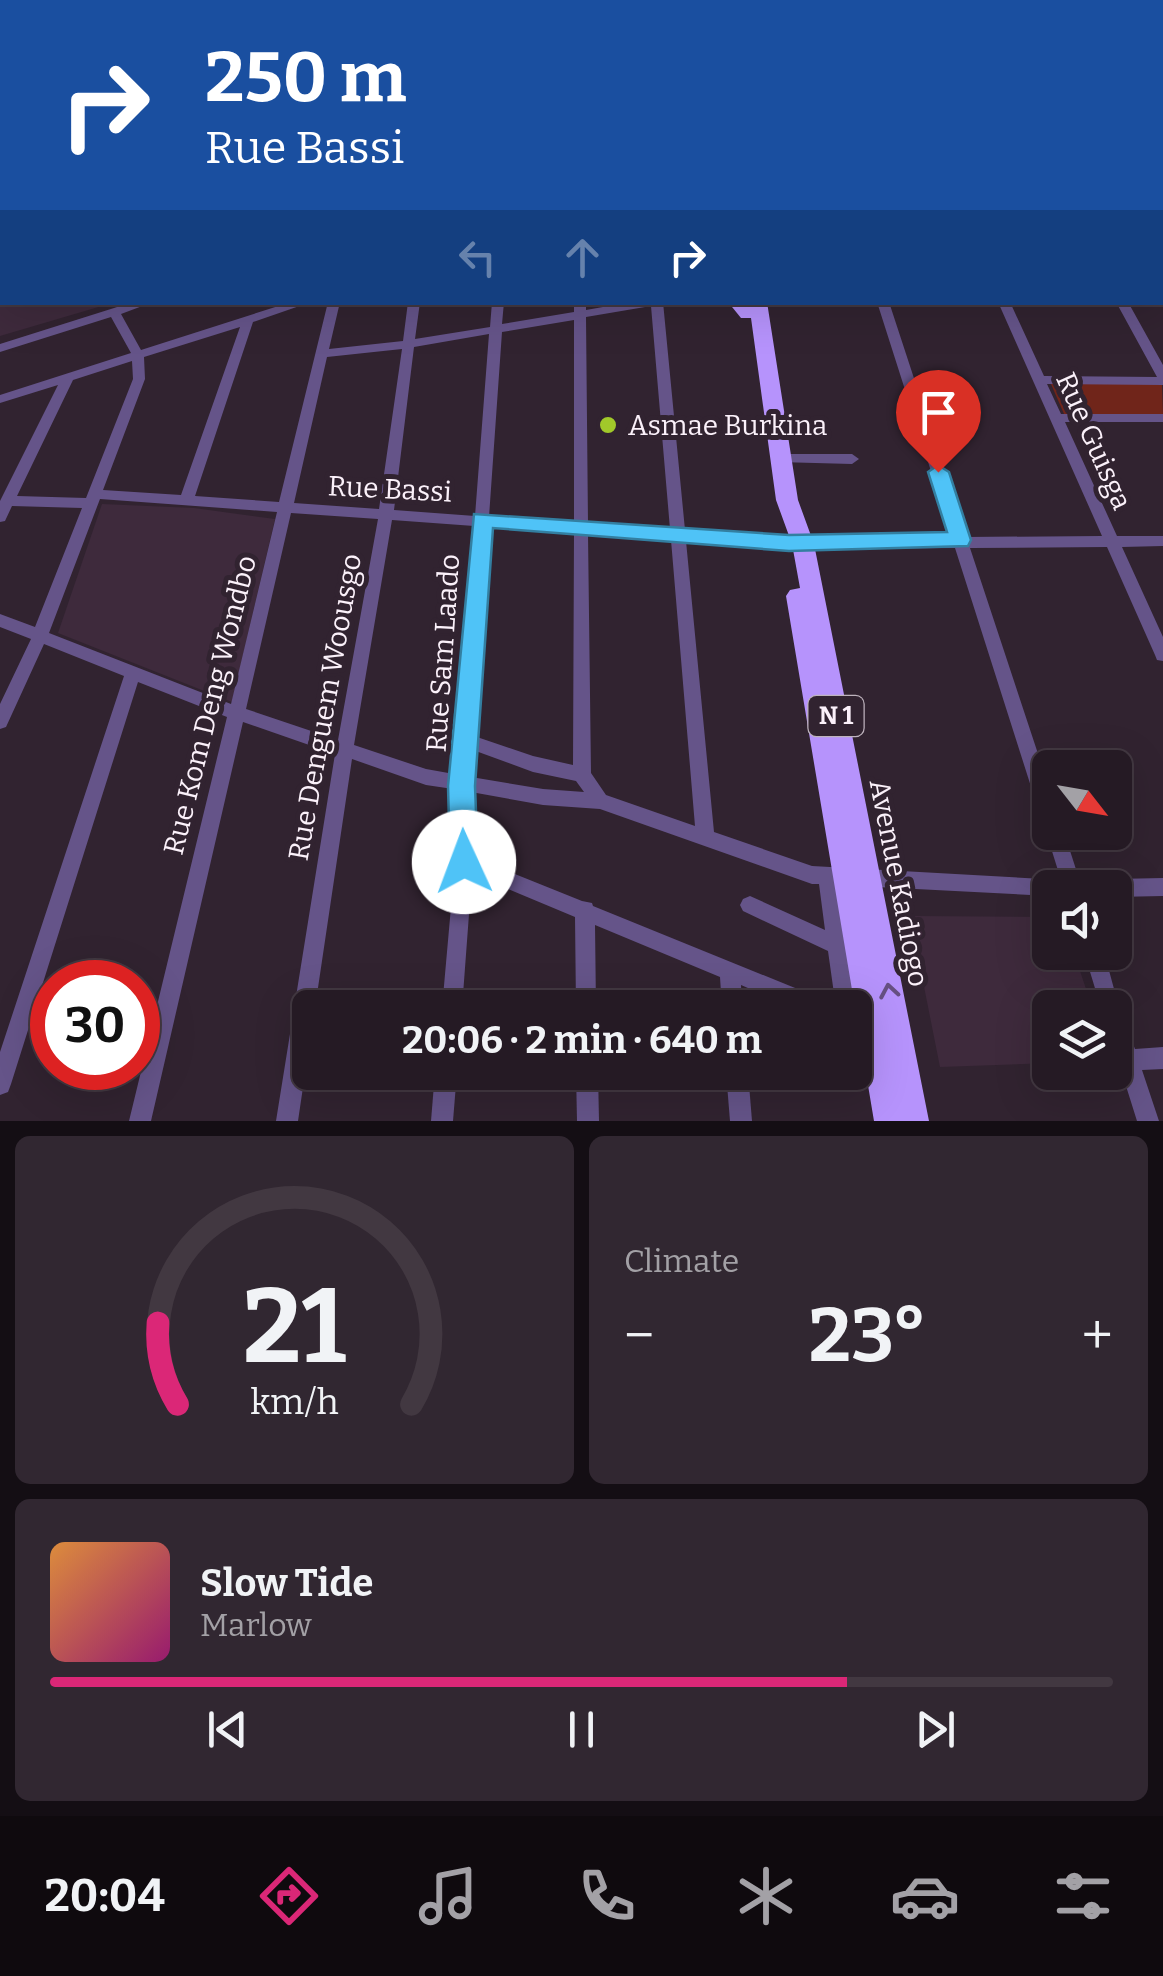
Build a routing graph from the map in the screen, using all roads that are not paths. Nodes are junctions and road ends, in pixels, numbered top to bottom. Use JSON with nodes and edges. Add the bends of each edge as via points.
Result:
{"nodes":[{"id":1,"x":138,"y":305,"type":"edge"},
{"id":2,"x":296,"y":305,"type":"edge"},
{"id":3,"x":333,"y":305,"type":"edge"},
{"id":4,"x":414,"y":305,"type":"edge"},
{"id":5,"x":498,"y":305,"type":"edge"},
{"id":6,"x":618,"y":305,"type":"edge"},
{"id":7,"x":656,"y":305,"type":"edge"},
{"id":8,"x":885,"y":305,"type":"edge"},
{"id":9,"x":1005,"y":305,"type":"edge"},
{"id":10,"x":1124,"y":305,"type":"edge"},
{"id":11,"x":752,"y":306,"type":"edge"},
{"id":12,"x":580,"y":308,"type":"edge"},
{"id":13,"x":114,"y":312,"type":"junction"},
{"id":14,"x":248,"y":320,"type":"junction"},
{"id":15,"x":497,"y":327,"type":"junction"},
{"id":16,"x":1143,"y":340,"type":"junction"},
{"id":17,"x":1163,"y":340,"type":"edge"},
{"id":18,"x":410,"y":344,"type":"junction"},
{"id":19,"x":0,"y":348,"type":"edge"},
{"id":20,"x":322,"y":354,"type":"junction"},
{"id":21,"x":138,"y":356,"type":"junction"},
{"id":22,"x":68,"y":378,"type":"junction"},
{"id":23,"x":1163,"y":379,"type":"edge"},
{"id":24,"x":1039,"y":380,"type":"junction"},
{"id":25,"x":0,"y":398,"type":"edge"},
{"id":26,"x":1056,"y":418,"type":"junction"},
{"id":27,"x":1163,"y":418,"type":"edge"},
{"id":28,"x":852,"y":459,"type":"dead end"},
{"id":29,"x":783,"y":460,"type":"junction"},
{"id":30,"x":92,"y":498,"type":"junction"},
{"id":31,"x":7,"y":501,"type":"junction"},
{"id":32,"x":186,"y":502,"type":"junction"},
{"id":33,"x":286,"y":509,"type":"junction"},
{"id":34,"x":386,"y":514,"type":"junction"},
{"id":35,"x":0,"y":517,"type":"edge"},
{"id":36,"x":482,"y":519,"type":"junction"},
{"id":37,"x":583,"y":527,"type":"junction"},
{"id":38,"x":678,"y":534,"type":"junction"},
{"id":39,"x":960,"y":540,"type":"junction"},
{"id":40,"x":1163,"y":541,"type":"edge"},
{"id":41,"x":1112,"y":542,"type":"junction"},
{"id":42,"x":796,"y":544,"type":"junction"},
{"id":43,"x":0,"y":620,"type":"edge"},
{"id":44,"x":40,"y":636,"type":"junction"},
{"id":45,"x":1163,"y":654,"type":"edge"},
{"id":46,"x":133,"y":673,"type":"junction"},
{"id":47,"x":236,"y":713,"type":"junction"},
{"id":48,"x":0,"y":722,"type":"edge"},
{"id":49,"x":468,"y":741,"type":"junction"},
{"id":50,"x":344,"y":748,"type":"junction"},
{"id":51,"x":1032,"y":762,"type":"edge"},
{"id":52,"x":582,"y":775,"type":"junction"},
{"id":53,"x":462,"y":786,"type":"junction"},
{"id":54,"x":600,"y":801,"type":"junction"},
{"id":55,"x":705,"y":836,"type":"junction"},
{"id":56,"x":464,"y":862,"type":"junction"},
{"id":57,"x":848,"y":876,"type":"junction"},
{"id":58,"x":1032,"y":886,"type":"edge"},
{"id":59,"x":1163,"y":887,"type":"edge"},
{"id":60,"x":1132,"y":888,"type":"edge"},
{"id":61,"x":750,"y":906,"type":"dead end"},
{"id":62,"x":585,"y":909,"type":"junction"},
{"id":63,"x":837,"y":945,"type":"junction"},
{"id":64,"x":730,"y":973,"type":"junction"},
{"id":65,"x":453,"y":990,"type":"edge"},
{"id":66,"x":586,"y":990,"type":"edge"},
{"id":67,"x":731,"y":990,"type":"edge"},
{"id":68,"x":774,"y":990,"type":"edge"},
{"id":69,"x":843,"y":990,"type":"edge"},
{"id":70,"x":874,"y":1028,"type":"edge"},
{"id":71,"x":1163,"y":1058,"type":"edge"},
{"id":72,"x":1132,"y":1060,"type":"edge"},
{"id":73,"x":1132,"y":1072,"type":"edge"},
{"id":74,"x":0,"y":1084,"type":"edge"},
{"id":75,"x":445,"y":1090,"type":"edge"},
{"id":76,"x":587,"y":1090,"type":"edge"},
{"id":77,"x":738,"y":1090,"type":"edge"},
{"id":78,"x":140,"y":1121,"type":"edge"},
{"id":79,"x":288,"y":1121,"type":"edge"},
{"id":80,"x":442,"y":1121,"type":"edge"},
{"id":81,"x":588,"y":1121,"type":"edge"},
{"id":82,"x":741,"y":1121,"type":"edge"},
{"id":83,"x":890,"y":1121,"type":"edge"},
{"id":84,"x":913,"y":1121,"type":"edge"},
{"id":85,"x":1148,"y":1121,"type":"edge"}],
"edges":[{"from":1,"to":13,"type":"street"},
{"from":2,"to":14,"type":"street"},
{"from":3,"to":20,"type":"street","name":"Rue Kom Deng Wondbo"},
{"from":4,"to":18,"type":"street","name":"Rue Denguem Woousgo"},
{"from":5,"to":15,"type":"street","name":"Rue Sam Laado"},
{"from":6,"to":12,"type":"street"},
{"from":7,"to":38,"type":"street"},
{"from":8,"to":39,"type":"street"},
{"from":9,"to":24,"type":"street","name":"Rue Guisga"},
{"from":10,"to":16,"type":"street"},
{"from":11,"to":29,"type":"highway","name":"Avenue Kadiogo","number":"N 1"},
{"from":11,"to":42,"type":"highway","name":"Avenue Kadiogo","number":"N 1"},
{"from":12,"to":15,"type":"street"},
{"from":12,"to":37,"type":"street"},
{"from":13,"to":19,"type":"street"},
{"from":13,"to":21,"type":"street"},
{"from":14,"to":21,"type":"street"},
{"from":14,"to":32,"type":"street"},
{"from":15,"to":18,"type":"street"},
{"from":15,"to":36,"type":"street","name":"Rue Sam Laado"},
{"from":16,"to":17,"type":"street"},
{"from":16,"to":23,"type":"street"},
{"from":18,"to":20,"type":"street"},
{"from":18,"to":34,"type":"street","name":"Rue Denguem Woousgo"},
{"from":20,"to":33,"type":"street","name":"Rue Kom Deng Wondbo"},
{"from":21,"to":22,"type":"street"},
{"from":21,"to":30,"type":"street","via":[[139,379]]},
{"from":22,"to":25,"type":"street"},
{"from":22,"to":31,"type":"street"},
{"from":23,"to":24,"type":"street"},
{"from":24,"to":26,"type":"street","name":"Rue Guisga"},
{"from":26,"to":27,"type":"street"},
{"from":26,"to":41,"type":"street","name":"Rue Guisga"},
{"from":28,"to":29,"type":"street"},
{"from":29,"to":42,"type":"highway","name":"Avenue Kadiogo","number":"N 1"},
{"from":30,"to":31,"type":"street","name":"Rue Bassi"},
{"from":30,"to":32,"type":"street","name":"Rue Bassi"},
{"from":30,"to":44,"type":"street"},
{"from":31,"to":35,"type":"street"},
{"from":32,"to":33,"type":"street","name":"Rue Bassi"},
{"from":33,"to":34,"type":"street","name":"Rue Bassi"},
{"from":33,"to":47,"type":"street","name":"Rue Kom Deng Wondbo"},
{"from":34,"to":36,"type":"street","name":"Rue Bassi"},
{"from":34,"to":50,"type":"street","name":"Rue Denguem Woousgo"},
{"from":36,"to":37,"type":"street","name":"Rue Bassi"},
{"from":36,"to":49,"type":"street","name":"Rue Sam Laado"},
{"from":37,"to":38,"type":"street","name":"Rue Bassi"},
{"from":37,"to":52,"type":"street"},
{"from":38,"to":42,"type":"street","name":"Rue Bassi"},
{"from":38,"to":55,"type":"street"},
{"from":39,"to":41,"type":"street","name":"Rue Bassi"},
{"from":39,"to":42,"type":"street","name":"Rue Bassi"},
{"from":39,"to":51,"type":"street"},
{"from":40,"to":41,"type":"street","name":"Rue Bassi"},
{"from":41,"to":45,"type":"street","name":"Rue Guisga"},
{"from":42,"to":57,"type":"highway","name":"Avenue Kadiogo","number":"N 1"},
{"from":43,"to":44,"type":"street"},
{"from":44,"to":46,"type":"street"},
{"from":44,"to":48,"type":"street"},
{"from":46,"to":47,"type":"street"},
{"from":46,"to":74,"type":"street"},
{"from":47,"to":50,"type":"street"},
{"from":47,"to":78,"type":"street","name":"Rue Kom Deng Wondbo"},
{"from":49,"to":52,"type":"street"},
{"from":49,"to":53,"type":"street","name":"Rue Sam Laado"},
{"from":50,"to":53,"type":"street"},
{"from":50,"to":79,"type":"street","name":"Rue Denguem Woousgo"},
{"from":52,"to":54,"type":"street"},
{"from":53,"to":54,"type":"street"},
{"from":53,"to":56,"type":"street","name":"Rue Sam Laado"},
{"from":54,"to":55,"type":"street"},
{"from":55,"to":57,"type":"street","via":[[789,868]]},
{"from":56,"to":62,"type":"street"},
{"from":56,"to":65,"type":"street","name":"Rue Sam Laado"},
{"from":57,"to":58,"type":"street"},
{"from":57,"to":63,"type":"street"},
{"from":57,"to":70,"type":"highway","name":"Avenue Kadiogo","number":"N 1"},
{"from":59,"to":60,"type":"street"},
{"from":61,"to":63,"type":"street"},
{"from":62,"to":64,"type":"street"},
{"from":62,"to":66,"type":"street"},
{"from":63,"to":69,"type":"street"},
{"from":64,"to":67,"type":"street"},
{"from":64,"to":68,"type":"street"},
{"from":70,"to":83,"type":"highway","name":"Avenue Kadiogo","number":"N 1"},
{"from":70,"to":84,"type":"highway","name":"Avenue Kadiogo","number":"N 1"},
{"from":71,"to":72,"type":"street"},
{"from":73,"to":85,"type":"street"},
{"from":75,"to":80,"type":"street"},
{"from":76,"to":81,"type":"street"},
{"from":77,"to":82,"type":"street"}]}
